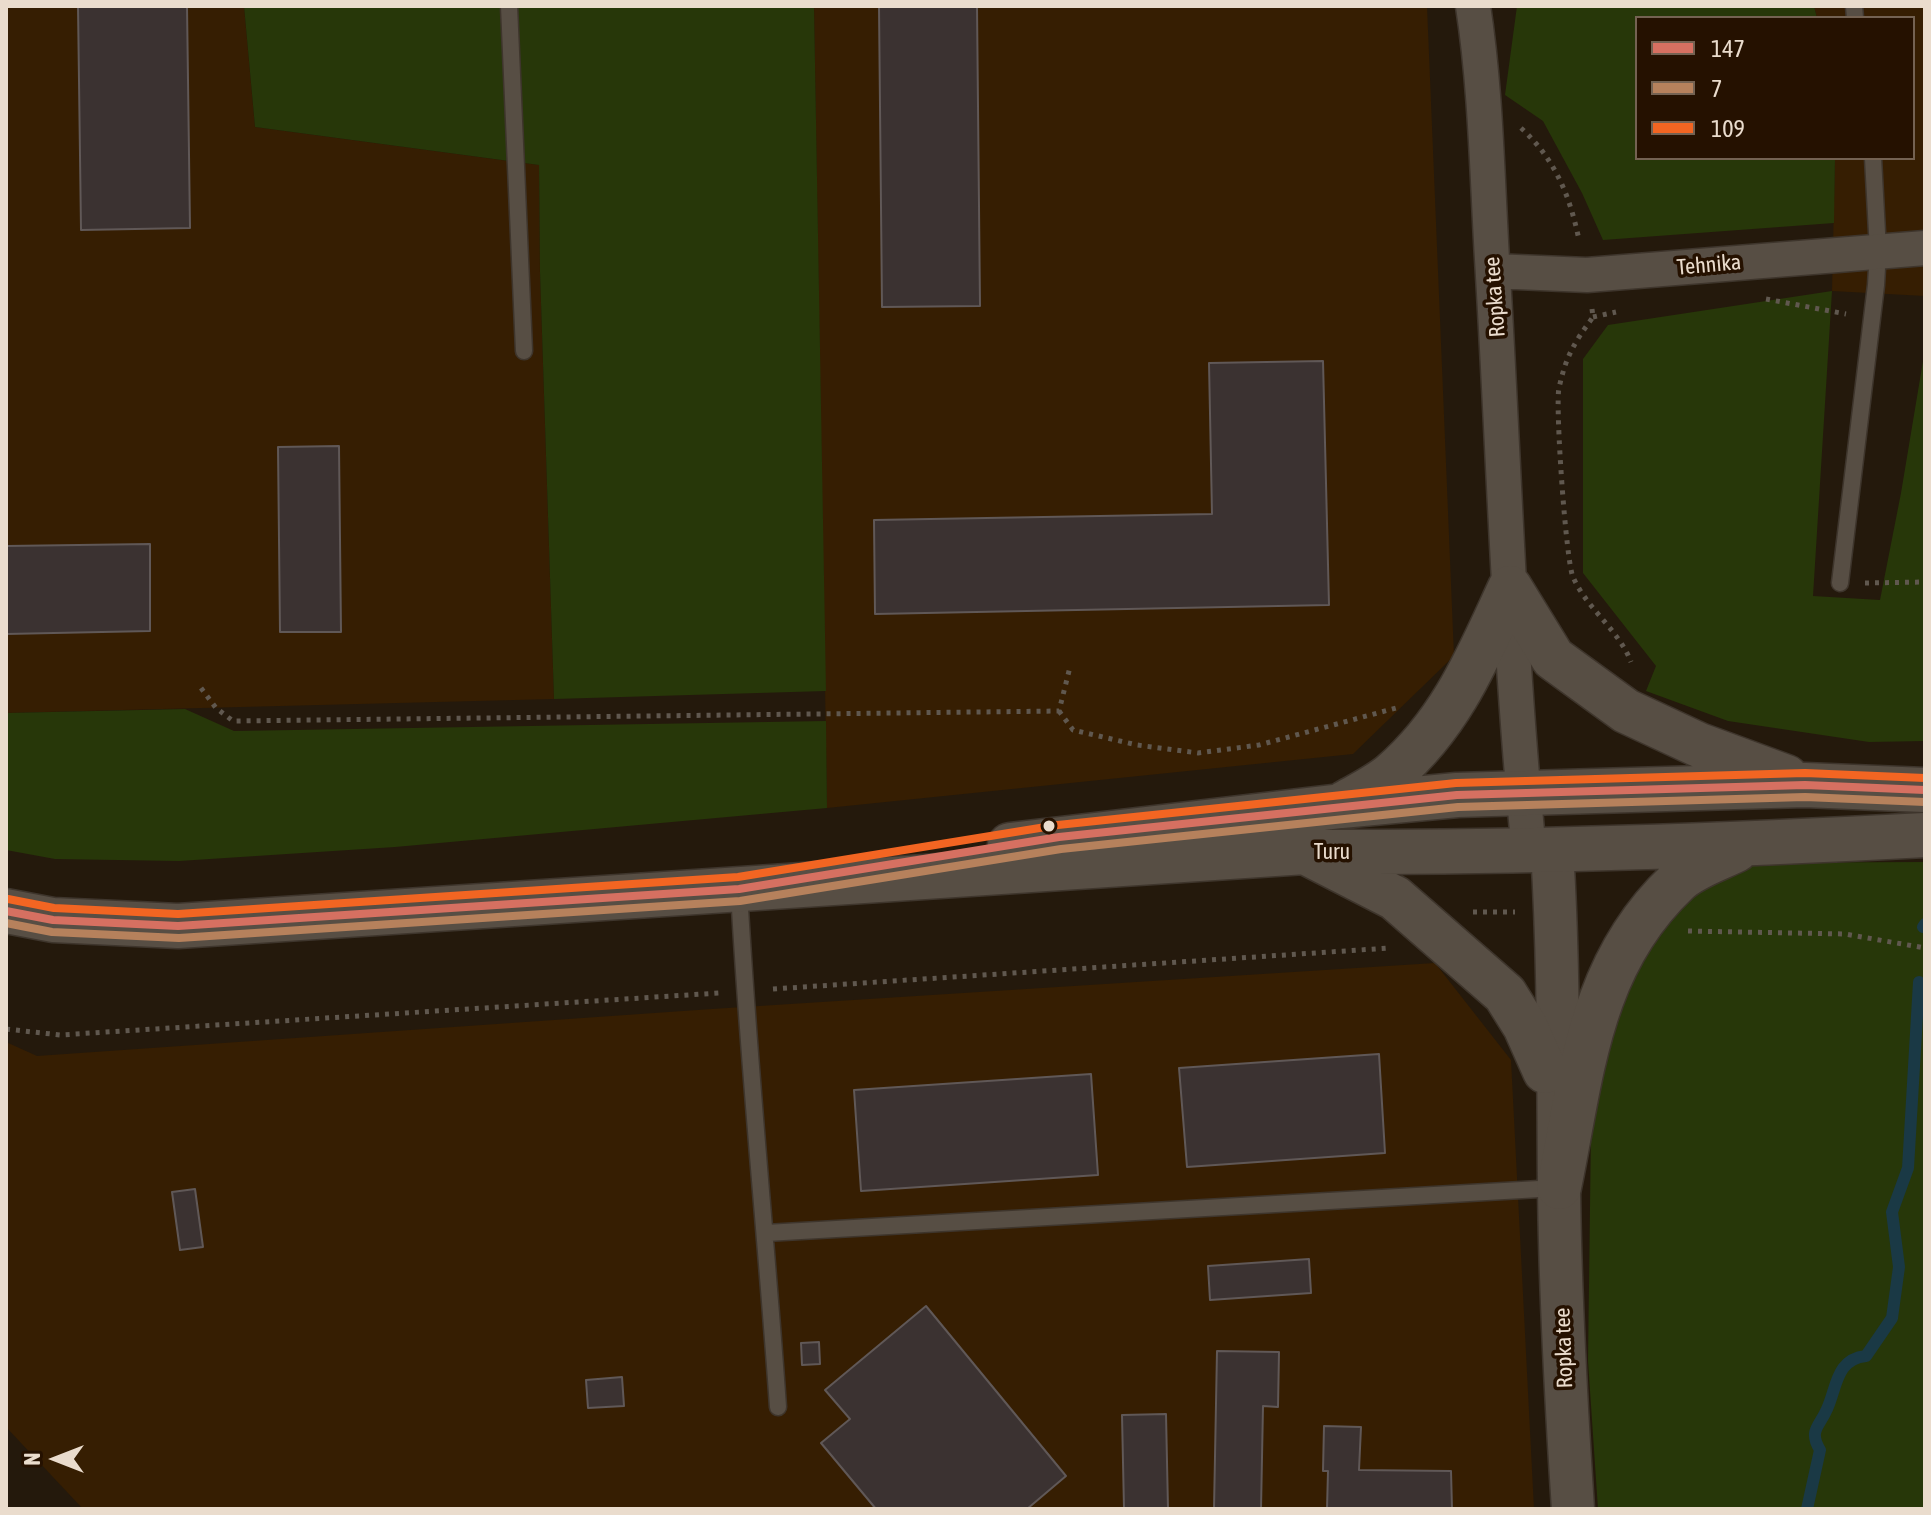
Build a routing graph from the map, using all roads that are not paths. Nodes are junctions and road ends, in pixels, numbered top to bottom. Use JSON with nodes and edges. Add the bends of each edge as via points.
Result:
{"nodes":[{"id":1,"x":509,"y":6,"type":"edge"},
{"id":2,"x":1473,"y":6,"type":"edge"},
{"id":3,"x":1873,"y":160,"type":"edge"},
{"id":4,"x":1925,"y":248,"type":"edge"},
{"id":5,"x":1878,"y":251,"type":"junction"},
{"id":6,"x":1493,"y":271,"type":"junction"},
{"id":7,"x":524,"y":351,"type":"dead end"},
{"id":8,"x":1840,"y":583,"type":"road end"},
{"id":9,"x":1510,"y":588,"type":"junction"},
{"id":10,"x":1805,"y":785,"type":"junction"},
{"id":11,"x":1925,"y":790,"type":"edge"},
{"id":12,"x":1535,"y":793,"type":"junction"},
{"id":13,"x":1341,"y":806,"type":"junction"},
{"id":14,"x":1925,"y":835,"type":"edge"},
{"id":15,"x":1744,"y":846,"type":"junction"},
{"id":16,"x":1540,"y":850,"type":"junction"},
{"id":17,"x":1305,"y":852,"type":"junction"},
{"id":18,"x":739,"y":889,"type":"junction"},
{"id":19,"x":6,"y":911,"type":"edge"},
{"id":20,"x":1545,"y":1071,"type":"junction"},
{"id":21,"x":1559,"y":1187,"type":"junction"},
{"id":22,"x":766,"y":1233,"type":"junction"},
{"id":23,"x":778,"y":1407,"type":"dead end"},
{"id":24,"x":1573,"y":1509,"type":"edge"}],
"edges":[{"from":1,"to":7,"type":"lane"},
{"from":2,"to":6,"type":"street","name":"Ropka tee"},
{"from":3,"to":5,"type":"lane"},
{"from":4,"to":5,"type":"street","name":"Tehnika"},
{"from":5,"to":6,"type":"street","name":"Tehnika","via":[[1587,275]]},
{"from":5,"to":8,"type":"lane"},
{"from":6,"to":9,"type":"street","name":"Ropka tee"},
{"from":9,"to":10,"type":"main road","via":[[1553,658],[1626,711]]},
{"from":9,"to":12,"type":"street","name":"Ropka tee","via":[[1538,730]]},
{"from":9,"to":13,"type":"main road","via":[[1461,692],[1438,725],[1392,775]]},
{"from":10,"to":11,"type":"main road","name":"Turu"},
{"from":10,"to":12,"type":"main road","name":"Turu"},
{"from":12,"to":13,"type":"main road","name":"Turu"},
{"from":12,"to":16,"type":"street","name":"Ropka tee"},
{"from":13,"to":18,"type":"main road","name":"Turu","via":[[1059,837]]},
{"from":14,"to":15,"type":"main road","name":"Turu"},
{"from":15,"to":16,"type":"main road","name":"Turu"},
{"from":15,"to":21,"type":"main road","via":[[1678,880],[1624,951],[1595,1012]]},
{"from":16,"to":17,"type":"main road","name":"Turu"},
{"from":16,"to":20,"type":"street","name":"Ropka tee","via":[[1534,911]]},
{"from":16,"to":21,"type":"street","name":"Ropka tee","via":[[1558,975]]},
{"from":17,"to":18,"type":"main road","name":"Turu"},
{"from":17,"to":20,"type":"main road","via":[[1395,898],[1439,933],[1505,994]]},
{"from":18,"to":19,"type":"main road","name":"Turu","via":[[178,926],[53,920]]},
{"from":18,"to":22,"type":"lane"},
{"from":20,"to":21,"type":"street","name":"Ropka tee"},
{"from":21,"to":22,"type":"lane"},
{"from":21,"to":24,"type":"street","name":"Ropka tee"},
{"from":22,"to":23,"type":"lane"}]}
